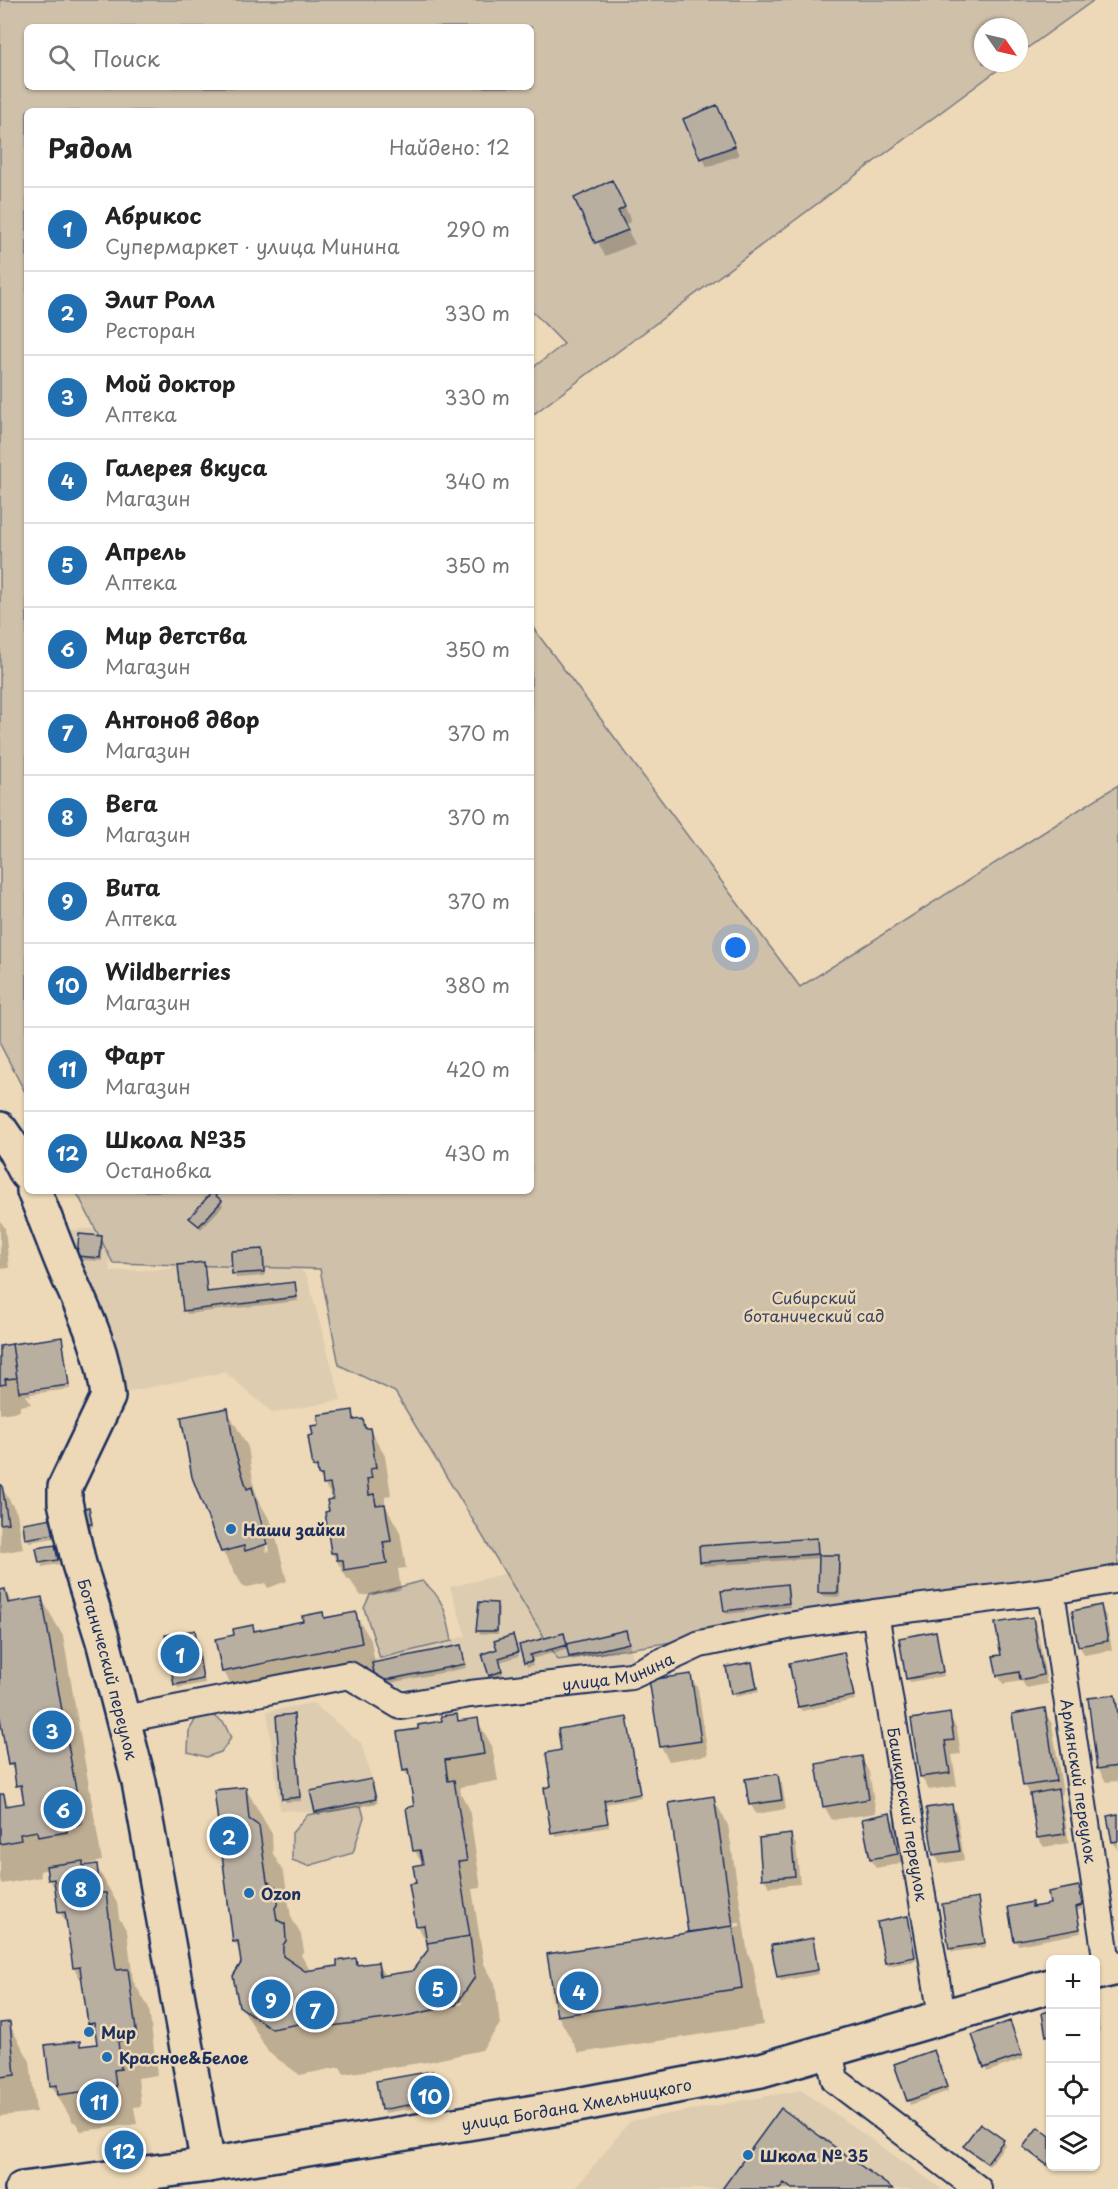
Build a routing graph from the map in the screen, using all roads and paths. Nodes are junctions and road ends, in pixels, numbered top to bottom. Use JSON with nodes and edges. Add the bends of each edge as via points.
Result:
{"nodes":[{"id":1,"x":0,"y":1129,"type":"edge"},
{"id":2,"x":24,"y":1168,"type":"edge"},
{"id":3,"x":35,"y":1194,"type":"edge"},
{"id":4,"x":1118,"y":1579,"type":"edge"},
{"id":5,"x":1051,"y":1591,"type":"junction"},
{"id":6,"x":875,"y":1613,"type":"junction"},
{"id":7,"x":124,"y":1719,"type":"junction"},
{"id":8,"x":1107,"y":1970,"type":"edge"},
{"id":9,"x":1046,"y":1987,"type":"edge"},
{"id":10,"x":942,"y":2016,"type":"junction"},
{"id":11,"x":829,"y":2050,"type":"junction"},
{"id":12,"x":208,"y":2165,"type":"junction"},
{"id":13,"x":22,"y":2189,"type":"edge"},
{"id":14,"x":978,"y":2189,"type":"edge"}],
"edges":[{"from":1,"to":2,"type":"street"},
{"from":3,"to":7,"type":"street","name":"Ботанический переулок","via":[[96,1337],[106,1381],[108,1397],[64,1487],[78,1564],[104,1641]]},
{"from":4,"to":5,"type":"street","name":"улица Минина"},
{"from":5,"to":6,"type":"street","name":"улица Минина"},
{"from":5,"to":8,"type":"street","name":"Армянский переулок"},
{"from":6,"to":7,"type":"street","name":"улица Минина","via":[[700,1644],[631,1676],[401,1706],[350,1675]]},
{"from":6,"to":10,"type":"street","name":"Башкирский переулок"},
{"from":7,"to":12,"type":"street","name":"Ботанический переулок","via":[[139,1782]]},
{"from":9,"to":10,"type":"street","name":"улица Богдана Хмельницкого"},
{"from":10,"to":11,"type":"street","name":"улица Богдана Хмельницкого"},
{"from":11,"to":12,"type":"street","name":"улица Богдана Хмельницкого","via":[[761,2070],[572,2106]]},
{"from":11,"to":14,"type":"street","via":[[835,2080]]},
{"from":12,"to":13,"type":"street","name":"улица Богдана Хмельницкого"}]}
